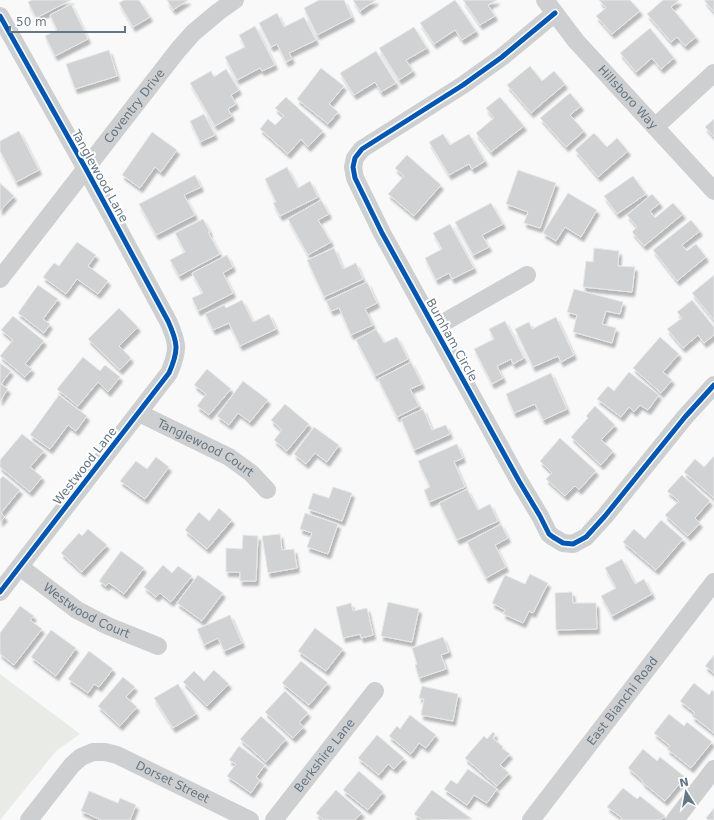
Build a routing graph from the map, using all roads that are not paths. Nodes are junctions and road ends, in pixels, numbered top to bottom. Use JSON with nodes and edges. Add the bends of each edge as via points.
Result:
{"nodes":[{"id":1,"x":234,"y":0,"type":"edge"},
{"id":2,"x":550,"y":7,"type":"edge"},
{"id":3,"x":0,"y":16,"type":"edge"},
{"id":4,"x":714,"y":73,"type":"edge"},
{"id":5,"x":656,"y":127,"type":"junction"},
{"id":6,"x":86,"y":169,"type":"junction"},
{"id":7,"x":714,"y":191,"type":"edge"},
{"id":8,"x":527,"y":275,"type":"dead end"},
{"id":9,"x":0,"y":279,"type":"edge"},
{"id":10,"x":434,"y":328,"type":"junction"},
{"id":11,"x":176,"y":348,"type":"joint"},
{"id":12,"x":714,"y":385,"type":"edge"},
{"id":13,"x":139,"y":413,"type":"junction"},
{"id":14,"x":267,"y":490,"type":"dead end"},
{"id":15,"x":20,"y":567,"type":"junction"},
{"id":16,"x":714,"y":582,"type":"edge"},
{"id":17,"x":0,"y":592,"type":"edge"},
{"id":18,"x":158,"y":646,"type":"dead end"},
{"id":19,"x":375,"y":691,"type":"dead end"},
{"id":20,"x":714,"y":770,"type":"edge"},
{"id":21,"x":29,"y":820,"type":"edge"},
{"id":22,"x":250,"y":820,"type":"edge"},
{"id":23,"x":274,"y":820,"type":"edge"},
{"id":24,"x":531,"y":820,"type":"edge"},
{"id":25,"x":676,"y":820,"type":"edge"}],
"edges":[{"from":1,"to":6,"type":"street","name":"Coventry Drive","via":[[193,33],[178,50]]},
{"from":2,"to":5,"type":"street","name":"Hillsboro Way","via":[[576,41]]},
{"from":2,"to":10,"type":"street","name":"Burnham Circle","via":[[502,57],[362,149],[355,158],[355,178]]},
{"from":3,"to":6,"type":"street","name":"Tanglewood Lane"},
{"from":4,"to":5,"type":"street"},
{"from":5,"to":7,"type":"street","name":"Hillsboro Way"},
{"from":6,"to":9,"type":"street","name":"Coventry Drive"},
{"from":6,"to":11,"type":"street","name":"Tanglewood Lane","via":[[168,320]]},
{"from":8,"to":10,"type":"street"},
{"from":10,"to":12,"type":"street","name":"Burnham Circle","via":[[550,534],[563,543],[573,544],[586,537]]},
{"from":11,"to":13,"type":"street","name":"Westwood Lane","via":[[175,360],[169,373]]},
{"from":13,"to":14,"type":"street","name":"Tanglewood Court","via":[[229,457],[251,473]]},
{"from":13,"to":15,"type":"street","name":"Westwood Lane"},
{"from":15,"to":17,"type":"street","name":"Westwood Lane"},
{"from":15,"to":18,"type":"street","name":"Westwood Court","via":[[77,610],[108,626]]},
{"from":16,"to":24,"type":"street","name":"East Bianchi Road"},
{"from":19,"to":23,"type":"street","name":"Berkshire Lane"},
{"from":20,"to":25,"type":"street"},
{"from":21,"to":22,"type":"street","name":"Dorset Street","via":[[72,765],[81,757],[93,752],[116,755]]}]}
